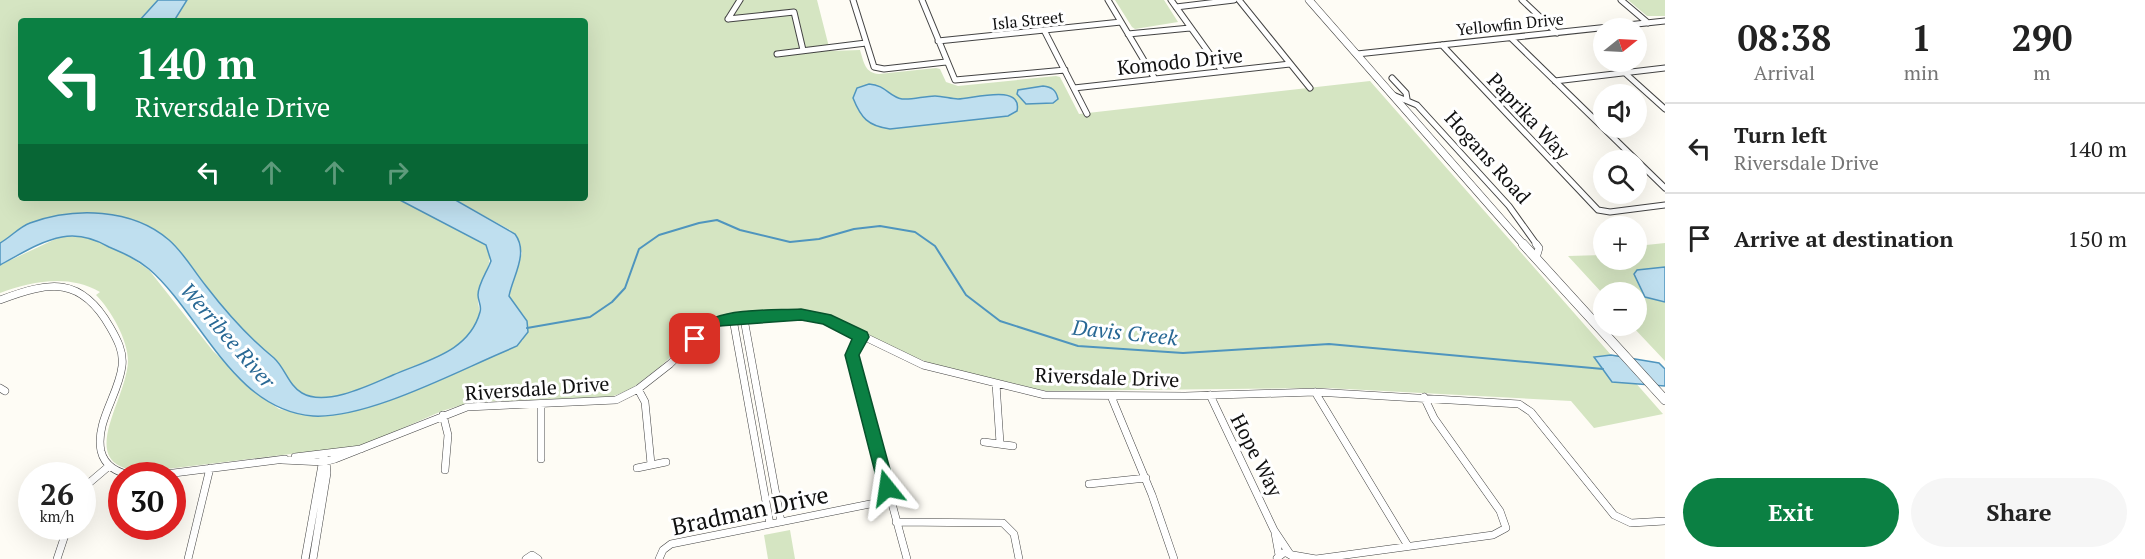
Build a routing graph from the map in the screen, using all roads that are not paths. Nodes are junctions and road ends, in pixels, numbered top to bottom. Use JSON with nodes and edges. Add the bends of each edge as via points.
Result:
{"nodes":[{"id":1,"x":740,"y":0,"type":"edge"},
{"id":2,"x":853,"y":0,"type":"edge"},
{"id":3,"x":922,"y":0,"type":"edge"},
{"id":4,"x":1108,"y":0,"type":"edge"},
{"id":5,"x":1171,"y":0,"type":"edge"},
{"id":6,"x":1234,"y":0,"type":"edge"},
{"id":7,"x":1239,"y":0,"type":"edge"},
{"id":8,"x":1309,"y":0,"type":"edge"},
{"id":9,"x":1522,"y":0,"type":"edge"},
{"id":10,"x":1621,"y":0,"type":"edge"},
{"id":11,"x":1176,"y":7,"type":"junction"},
{"id":12,"x":1665,"y":21,"type":"edge"},
{"id":13,"x":1121,"y":22,"type":"junction"},
{"id":14,"x":1648,"y":23,"type":"junction"},
{"id":15,"x":1190,"y":28,"type":"junction"},
{"id":16,"x":1044,"y":30,"type":"junction"},
{"id":17,"x":1557,"y":33,"type":"junction"},
{"id":18,"x":1128,"y":34,"type":"junction"},
{"id":19,"x":1511,"y":38,"type":"junction"},
{"id":20,"x":938,"y":41,"type":"junction"},
{"id":21,"x":866,"y":44,"type":"junction"},
{"id":22,"x":1442,"y":45,"type":"junction"},
{"id":23,"x":803,"y":50,"type":"junction"},
{"id":24,"x":777,"y":54,"type":"dead end"},
{"id":25,"x":1357,"y":54,"type":"junction"},
{"id":26,"x":946,"y":62,"type":"junction"},
{"id":27,"x":1290,"y":64,"type":"junction"},
{"id":28,"x":1665,"y":68,"type":"edge"},
{"id":29,"x":1065,"y":70,"type":"junction"},
{"id":30,"x":1222,"y":71,"type":"junction"},
{"id":31,"x":1625,"y":73,"type":"junction"},
{"id":32,"x":1392,"y":78,"type":"dead end"},
{"id":33,"x":1155,"y":79,"type":"junction"},
{"id":34,"x":1555,"y":81,"type":"junction"},
{"id":35,"x":1074,"y":88,"type":"junction"},
{"id":36,"x":1310,"y":88,"type":"dead end"},
{"id":37,"x":1393,"y":95,"type":"junction"},
{"id":38,"x":1407,"y":99,"type":"junction"},
{"id":39,"x":1665,"y":109,"type":"edge"},
{"id":40,"x":1087,"y":114,"type":"dead end"},
{"id":41,"x":1665,"y":188,"type":"edge"},
{"id":42,"x":1665,"y":205,"type":"edge"},
{"id":43,"x":1536,"y":258,"type":"junction"},
{"id":44,"x":0,"y":300,"type":"edge"},
{"id":45,"x":733,"y":319,"type":"junction"},
{"id":46,"x":744,"y":319,"type":"junction"},
{"id":47,"x":862,"y":337,"type":"junction"},
{"id":48,"x":754,"y":377,"type":"junction"},
{"id":49,"x":744,"y":379,"type":"junction"},
{"id":50,"x":996,"y":384,"type":"junction"},
{"id":51,"x":638,"y":389,"type":"junction"},
{"id":52,"x":1315,"y":392,"type":"junction"},
{"id":53,"x":1210,"y":395,"type":"junction"},
{"id":54,"x":1111,"y":396,"type":"junction"},
{"id":55,"x":1424,"y":397,"type":"junction"},
{"id":56,"x":1665,"y":400,"type":"edge"},
{"id":57,"x":541,"y":404,"type":"junction"},
{"id":58,"x":443,"y":415,"type":"junction"},
{"id":59,"x":984,"y":442,"type":"dead end"},
{"id":60,"x":1000,"y":443,"type":"junction"},
{"id":61,"x":1013,"y":446,"type":"dead end"},
{"id":62,"x":769,"y":458,"type":"junction"},
{"id":63,"x":541,"y":459,"type":"dead end"},
{"id":64,"x":324,"y":460,"type":"junction"},
{"id":65,"x":758,"y":460,"type":"junction"},
{"id":66,"x":666,"y":462,"type":"dead end"},
{"id":67,"x":108,"y":464,"type":"edge"},
{"id":68,"x":651,"y":464,"type":"junction"},
{"id":69,"x":108,"y":467,"type":"edge"},
{"id":70,"x":210,"y":468,"type":"junction"},
{"id":71,"x":637,"y":468,"type":"dead end"},
{"id":72,"x":445,"y":470,"type":"dead end"},
{"id":73,"x":186,"y":471,"type":"edge"},
{"id":74,"x":96,"y":477,"type":"edge"},
{"id":75,"x":1146,"y":478,"type":"junction"},
{"id":76,"x":1089,"y":484,"type":"dead end"},
{"id":77,"x":890,"y":500,"type":"junction"},
{"id":78,"x":1665,"y":521,"type":"edge"},
{"id":79,"x":781,"y":522,"type":"junction"},
{"id":80,"x":896,"y":522,"type":"junction"},
{"id":81,"x":770,"y":524,"type":"junction"},
{"id":82,"x":1274,"y":530,"type":"junction"},
{"id":83,"x":63,"y":540,"type":"edge"},
{"id":84,"x":1408,"y":546,"type":"junction"},
{"id":85,"x":1293,"y":556,"type":"edge"},
{"id":86,"x":1277,"y":557,"type":"edge"},
{"id":87,"x":57,"y":559,"type":"edge"},
{"id":88,"x":188,"y":559,"type":"edge"},
{"id":89,"x":305,"y":559,"type":"edge"},
{"id":90,"x":313,"y":559,"type":"edge"},
{"id":91,"x":526,"y":559,"type":"edge"},
{"id":92,"x":538,"y":559,"type":"edge"},
{"id":93,"x":659,"y":559,"type":"edge"},
{"id":94,"x":907,"y":559,"type":"edge"},
{"id":95,"x":1019,"y":559,"type":"edge"},
{"id":96,"x":1174,"y":559,"type":"edge"},
{"id":97,"x":1316,"y":559,"type":"edge"}],
"edges":[{"from":1,"to":23,"type":"street","via":[[728,19],[794,12]]},
{"from":2,"to":21,"type":"street"},
{"from":3,"to":20,"type":"street"},
{"from":4,"to":13,"type":"street"},
{"from":5,"to":11,"type":"street"},
{"from":6,"to":11,"type":"street"},
{"from":7,"to":27,"type":"street"},
{"from":8,"to":25,"type":"street","name":"Hogans Road"},
{"from":9,"to":17,"type":"street"},
{"from":10,"to":14,"type":"street"},
{"from":11,"to":15,"type":"street"},
{"from":12,"to":14,"type":"street","name":"Yellowfin Drive"},
{"from":13,"to":16,"type":"street","name":"Isla Street"},
{"from":13,"to":18,"type":"street"},
{"from":14,"to":17,"type":"street","name":"Yellowfin Drive"},
{"from":15,"to":18,"type":"street"},
{"from":15,"to":30,"type":"street"},
{"from":16,"to":20,"type":"street","name":"Isla Street"},
{"from":16,"to":29,"type":"street"},
{"from":17,"to":19,"type":"street","name":"Yellowfin Drive"},
{"from":18,"to":33,"type":"street"},
{"from":19,"to":22,"type":"street","name":"Yellowfin Drive"},
{"from":19,"to":34,"type":"street"},
{"from":20,"to":26,"type":"street"},
{"from":21,"to":23,"type":"street"},
{"from":21,"to":26,"type":"street","via":[[877,68]]},
{"from":22,"to":25,"type":"street","name":"Yellowfin Drive"},
{"from":22,"to":42,"type":"street","name":"Paprika Way","via":[[1598,210]]},
{"from":23,"to":24,"type":"street"},
{"from":25,"to":37,"type":"street","name":"Hogans Road"},
{"from":26,"to":29,"type":"street","via":[[952,77],[960,81]]},
{"from":27,"to":30,"type":"street","name":"Komodo Drive"},
{"from":27,"to":36,"type":"street"},
{"from":28,"to":31,"type":"street"},
{"from":29,"to":35,"type":"street"},
{"from":30,"to":33,"type":"street","name":"Komodo Drive"},
{"from":31,"to":34,"type":"street"},
{"from":31,"to":39,"type":"street"},
{"from":32,"to":38,"type":"street"},
{"from":33,"to":35,"type":"street","name":"Komodo Drive"},
{"from":34,"to":41,"type":"street"},
{"from":35,"to":40,"type":"street"},
{"from":37,"to":38,"type":"street","name":"Hogans Road"},
{"from":37,"to":43,"type":"street","name":"Hogans Road"},
{"from":38,"to":43,"type":"street","name":"Hogans Road","via":[[1417,105],[1516,215],[1539,248]]},
{"from":43,"to":56,"type":"street","name":"Hogans Road"},
{"from":44,"to":67,"type":"street","via":[[56,288],[81,292],[96,305],[122,352],[121,374],[100,443]]},
{"from":45,"to":46,"type":"street","name":"Riversdale Drive"},
{"from":45,"to":49,"type":"street"},
{"from":45,"to":51,"type":"street","name":"Riversdale Drive","via":[[708,325],[670,364]]},
{"from":46,"to":47,"type":"street","name":"Riversdale Drive","via":[[808,314]]},
{"from":46,"to":48,"type":"street"},
{"from":47,"to":50,"type":"street","name":"Riversdale Drive","via":[[923,365]]},
{"from":47,"to":77,"type":"street","via":[[853,349],[853,360]]},
{"from":48,"to":49,"type":"street"},
{"from":48,"to":62,"type":"street"},
{"from":49,"to":65,"type":"street"},
{"from":50,"to":54,"type":"street","name":"Riversdale Drive","via":[[1051,395]]},
{"from":50,"to":60,"type":"street"},
{"from":51,"to":57,"type":"street","name":"Riversdale Drive","via":[[603,402]]},
{"from":51,"to":68,"type":"street","via":[[645,402]]},
{"from":52,"to":53,"type":"street","name":"Riversdale Drive"},
{"from":52,"to":55,"type":"street","name":"Riversdale Drive"},
{"from":52,"to":84,"type":"street"},
{"from":53,"to":54,"type":"street","name":"Riversdale Drive"},
{"from":53,"to":82,"type":"street","name":"Hope Way"},
{"from":54,"to":75,"type":"street"},
{"from":55,"to":78,"type":"street","name":"Riversdale Drive","via":[[1522,405],[1614,515],[1631,523]]},
{"from":55,"to":84,"type":"street","via":[[1434,418],[1500,511],[1506,528],[1493,535]]},
{"from":57,"to":58,"type":"street","name":"Riversdale Drive","via":[[472,406]]},
{"from":57,"to":63,"type":"street"},
{"from":58,"to":64,"type":"street","name":"Riversdale Drive","via":[[364,449]]},
{"from":58,"to":72,"type":"street","via":[[448,435]]},
{"from":59,"to":60,"type":"street"},
{"from":60,"to":61,"type":"street"},
{"from":62,"to":65,"type":"street"},
{"from":62,"to":79,"type":"street"},
{"from":64,"to":70,"type":"street","name":"Riversdale Drive"},
{"from":64,"to":89,"type":"street"},
{"from":64,"to":90,"type":"street","via":[[327,473]]},
{"from":65,"to":81,"type":"street"},
{"from":66,"to":68,"type":"street"},
{"from":68,"to":71,"type":"street"},
{"from":69,"to":74,"type":"street"},
{"from":70,"to":73,"type":"street","name":"Riversdale Drive"},
{"from":70,"to":88,"type":"street"},
{"from":75,"to":76,"type":"street"},
{"from":75,"to":96,"type":"street"},
{"from":77,"to":79,"type":"street","name":"Bradman Drive"},
{"from":77,"to":80,"type":"street"},
{"from":79,"to":81,"type":"street","name":"Bradman Drive"},
{"from":80,"to":94,"type":"street"},
{"from":80,"to":95,"type":"street","via":[[1004,523],[1014,534]]},
{"from":81,"to":93,"type":"street","name":"Bradman Drive","via":[[671,544]]},
{"from":82,"to":85,"type":"street","name":"Hope Way"},
{"from":82,"to":86,"type":"street","name":"Hope Way"},
{"from":83,"to":87,"type":"street"},
{"from":84,"to":97,"type":"street"},
{"from":85,"to":86,"type":"street"},
{"from":85,"to":97,"type":"street"},
{"from":91,"to":92,"type":"street","via":[[532,555]]}]}
